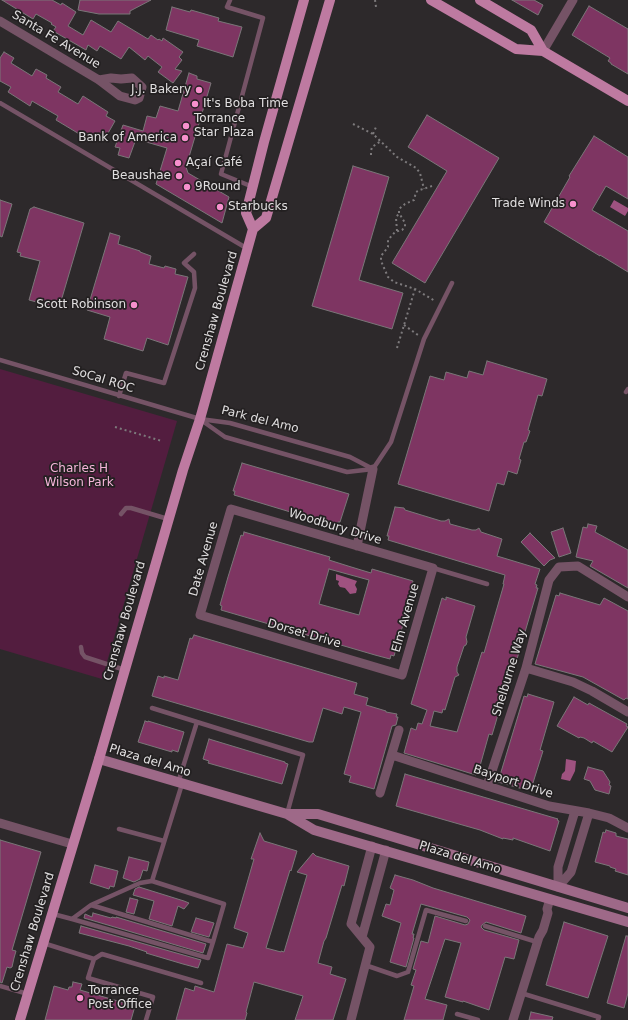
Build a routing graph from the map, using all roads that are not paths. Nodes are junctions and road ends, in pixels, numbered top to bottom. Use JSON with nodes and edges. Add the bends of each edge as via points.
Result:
{"nodes":[{"id":1,"x":230,"y":0,"type":"edge"},
{"id":2,"x":304,"y":0,"type":"edge"},
{"id":3,"x":330,"y":0,"type":"edge"},
{"id":4,"x":431,"y":0,"type":"edge"},
{"id":5,"x":480,"y":0,"type":"edge"},
{"id":6,"x":574,"y":0,"type":"edge"},
{"id":7,"x":0,"y":21,"type":"edge"},
{"id":8,"x":543,"y":51,"type":"junction"},
{"id":9,"x":100,"y":80,"type":"dead end"},
{"id":10,"x":628,"y":101,"type":"edge"},
{"id":11,"x":0,"y":103,"type":"edge"},
{"id":12,"x":253,"y":186,"type":"junction"},
{"id":13,"x":253,"y":229,"type":"junction"},
{"id":14,"x":248,"y":249,"type":"junction"},
{"id":15,"x":194,"y":254,"type":"dead end"},
{"id":16,"x":452,"y":283,"type":"dead end"},
{"id":17,"x":0,"y":360,"type":"edge"},
{"id":18,"x":119,"y":396,"type":"junction"},
{"id":19,"x":200,"y":419,"type":"junction"},
{"id":20,"x":373,"y":469,"type":"junction"},
{"id":21,"x":231,"y":508,"type":"joint"},
{"id":22,"x":121,"y":514,"type":"dead end"},
{"id":23,"x":168,"y":519,"type":"junction"},
{"id":24,"x":357,"y":546,"type":"junction"},
{"id":25,"x":433,"y":568,"type":"junction"},
{"id":26,"x":487,"y":584,"type":"dead end"},
{"id":27,"x":628,"y":596,"type":"edge"},
{"id":28,"x":200,"y":615,"type":"joint"},
{"id":29,"x":81,"y":647,"type":"dead end"},
{"id":30,"x":526,"y":668,"type":"junction"},
{"id":31,"x":125,"y":670,"type":"junction"},
{"id":32,"x":402,"y":675,"type":"joint"},
{"id":33,"x":152,"y":708,"type":"dead end"},
{"id":34,"x":628,"y":712,"type":"edge"},
{"id":35,"x":197,"y":722,"type":"junction"},
{"id":36,"x":399,"y":730,"type":"dead end"},
{"id":37,"x":392,"y":755,"type":"junction"},
{"id":38,"x":98,"y":759,"type":"junction"},
{"id":39,"x":180,"y":783,"type":"junction"},
{"id":40,"x":487,"y":786,"type":"junction"},
{"id":41,"x":380,"y":793,"type":"dead end"},
{"id":42,"x":575,"y":811,"type":"junction"},
{"id":43,"x":589,"y":813,"type":"junction"},
{"id":44,"x":287,"y":814,"type":"junction"},
{"id":45,"x":0,"y":823,"type":"edge"},
{"id":46,"x":628,"y":828,"type":"edge"},
{"id":47,"x":119,"y":829,"type":"dead end"},
{"id":48,"x":376,"y":831,"type":"junction"},
{"id":49,"x":567,"y":838,"type":"junction"},
{"id":50,"x":164,"y":841,"type":"junction"},
{"id":51,"x":580,"y":843,"type":"junction"},
{"id":52,"x":72,"y":844,"type":"junction"},
{"id":53,"x":372,"y":846,"type":"junction"},
{"id":54,"x":386,"y":850,"type":"junction"},
{"id":55,"x":152,"y":881,"type":"junction"},
{"id":56,"x":556,"y":887,"type":"junction"},
{"id":57,"x":548,"y":904,"type":"junction"},
{"id":58,"x":91,"y":905,"type":"junction"},
{"id":59,"x":628,"y":908,"type":"edge"},
{"id":60,"x":51,"y":913,"type":"junction"},
{"id":61,"x":72,"y":919,"type":"junction"},
{"id":62,"x":466,"y":920,"type":"dead end"},
{"id":63,"x":628,"y":922,"type":"edge"},
{"id":64,"x":485,"y":926,"type":"dead end"},
{"id":65,"x":362,"y":937,"type":"junction"},
{"id":66,"x":538,"y":939,"type":"junction"},
{"id":67,"x":213,"y":942,"type":"junction"},
{"id":68,"x":43,"y":943,"type":"junction"},
{"id":69,"x":94,"y":959,"type":"junction"},
{"id":70,"x":366,"y":965,"type":"junction"},
{"id":71,"x":201,"y":983,"type":"dead end"},
{"id":72,"x":0,"y":986,"type":"edge"},
{"id":73,"x":28,"y":994,"type":"junction"},
{"id":74,"x":521,"y":994,"type":"junction"},
{"id":75,"x":457,"y":1014,"type":"dead end"},
{"id":76,"x":20,"y":1020,"type":"edge"},
{"id":77,"x":146,"y":1020,"type":"edge"},
{"id":78,"x":351,"y":1020,"type":"edge"},
{"id":79,"x":478,"y":1020,"type":"edge"},
{"id":80,"x":513,"y":1020,"type":"edge"},
{"id":81,"x":598,"y":1020,"type":"edge"}],
"edges":[{"from":1,"to":12,"type":"lane","via":[[228,7],[264,18],[221,174]]},
{"from":2,"to":12,"type":"main road"},
{"from":3,"to":13,"type":"main road","via":[[266,218]]},
{"from":4,"to":8,"type":"main road","via":[[516,49]]},
{"from":5,"to":8,"type":"main road","via":[[531,30]]},
{"from":6,"to":8,"type":"street"},
{"from":7,"to":9,"type":"street","name":"Santa Fe Avenue"},
{"from":8,"to":10,"type":"main road"},
{"from":11,"to":14,"type":"lane"},
{"from":12,"to":13,"type":"main road","via":[[246,213]]},
{"from":13,"to":14,"type":"main road","name":"Crenshaw Boulevard"},
{"from":14,"to":19,"type":"main road","name":"Crenshaw Boulevard"},
{"from":15,"to":18,"type":"lane","via":[[184,263],[194,272],[195,288],[164,383],[126,373]]},
{"from":16,"to":20,"type":"lane","via":[[424,339],[391,442]]},
{"from":17,"to":18,"type":"lane","name":"SoCal ROC"},
{"from":18,"to":19,"type":"lane","name":"SoCal ROC"},
{"from":19,"to":20,"type":"lane","name":"Park del Amo","via":[[230,423],[350,457]]},
{"from":19,"to":20,"type":"lane","name":"Park del Amo","via":[[225,437],[347,472]]},
{"from":19,"to":23,"type":"main road","name":"Crenshaw Boulevard"},
{"from":20,"to":24,"type":"street"},
{"from":21,"to":24,"type":"street","name":"Woodbury Drive"},
{"from":21,"to":28,"type":"street","name":"Date Avenue"},
{"from":22,"to":23,"type":"lane","via":[[126,508],[132,508]]},
{"from":23,"to":31,"type":"main road","name":"Crenshaw Boulevard"},
{"from":24,"to":25,"type":"street","name":"Woodbury Drive"},
{"from":25,"to":26,"type":"lane"},
{"from":25,"to":32,"type":"street","name":"Elm Avenue"},
{"from":27,"to":30,"type":"street","name":"Shelburne Way","via":[[578,566],[559,568],[549,580]]},
{"from":28,"to":32,"type":"street","name":"Dorset Drive"},
{"from":29,"to":31,"type":"lane","via":[[85,657]]},
{"from":30,"to":34,"type":"street","via":[[573,682]]},
{"from":30,"to":40,"type":"street","name":"Shelburne Way"},
{"from":31,"to":38,"type":"main road","name":"Crenshaw Boulevard"},
{"from":33,"to":35,"type":"lane"},
{"from":35,"to":39,"type":"lane"},
{"from":35,"to":44,"type":"lane","via":[[303,755]]},
{"from":36,"to":37,"type":"street"},
{"from":37,"to":40,"type":"street","name":"Bayport Drive"},
{"from":37,"to":41,"type":"street"},
{"from":38,"to":39,"type":"main road","name":"Plaza del Amo"},
{"from":38,"to":52,"type":"main road","name":"Crenshaw Boulevard"},
{"from":39,"to":44,"type":"main road","name":"Plaza del Amo"},
{"from":39,"to":50,"type":"lane"},
{"from":40,"to":42,"type":"street","name":"Bayport Drive","via":[[549,806]]},
{"from":42,"to":43,"type":"street","name":"Bayport Drive"},
{"from":42,"to":49,"type":"street"},
{"from":43,"to":46,"type":"street","name":"Bayport Drive","via":[[609,818]]},
{"from":43,"to":51,"type":"street"},
{"from":44,"to":48,"type":"main road","name":"Plaza del Amo","via":[[318,814]]},
{"from":44,"to":53,"type":"main road","name":"Plaza del Amo","via":[[314,830]]},
{"from":45,"to":52,"type":"street"},
{"from":47,"to":50,"type":"lane"},
{"from":48,"to":53,"type":"main road"},
{"from":48,"to":56,"type":"main road","name":"Plaza del Amo"},
{"from":49,"to":51,"type":"street"},
{"from":49,"to":56,"type":"street","via":[[558,867]]},
{"from":50,"to":55,"type":"lane"},
{"from":51,"to":56,"type":"street","via":[[571,872]]},
{"from":52,"to":60,"type":"main road","name":"Crenshaw Boulevard"},
{"from":53,"to":54,"type":"main road","name":"Plaza del Amo"},
{"from":53,"to":65,"type":"street","via":[[350,924]]},
{"from":54,"to":57,"type":"main road","name":"Plaza del Amo"},
{"from":54,"to":65,"type":"street"},
{"from":55,"to":58,"type":"lane","via":[[140,883]]},
{"from":55,"to":67,"type":"lane","via":[[224,904]]},
{"from":56,"to":57,"type":"main road"},
{"from":56,"to":59,"type":"main road","name":"Plaza del Amo"},
{"from":57,"to":63,"type":"main road","name":"Plaza del Amo"},
{"from":57,"to":66,"type":"street","via":[[543,912],[537,933]]},
{"from":58,"to":61,"type":"lane"},
{"from":58,"to":67,"type":"lane"},
{"from":60,"to":61,"type":"lane"},
{"from":60,"to":68,"type":"main road","name":"Crenshaw Boulevard"},
{"from":61,"to":67,"type":"lane","via":[[208,958]]},
{"from":62,"to":70,"type":"lane","via":[[426,910],[408,972],[397,976]]},
{"from":64,"to":66,"type":"lane"},
{"from":65,"to":70,"type":"street","via":[[370,947]]},
{"from":66,"to":74,"type":"street"},
{"from":68,"to":69,"type":"lane"},
{"from":68,"to":73,"type":"main road","name":"Crenshaw Boulevard"},
{"from":69,"to":71,"type":"lane","via":[[102,954]]},
{"from":69,"to":77,"type":"lane","via":[[88,978],[153,997]]},
{"from":70,"to":78,"type":"street"},
{"from":72,"to":73,"type":"lane"},
{"from":73,"to":76,"type":"main road","name":"Crenshaw Boulevard"},
{"from":74,"to":80,"type":"street"},
{"from":74,"to":81,"type":"lane","via":[[599,1017]]},
{"from":75,"to":79,"type":"lane"}]}
